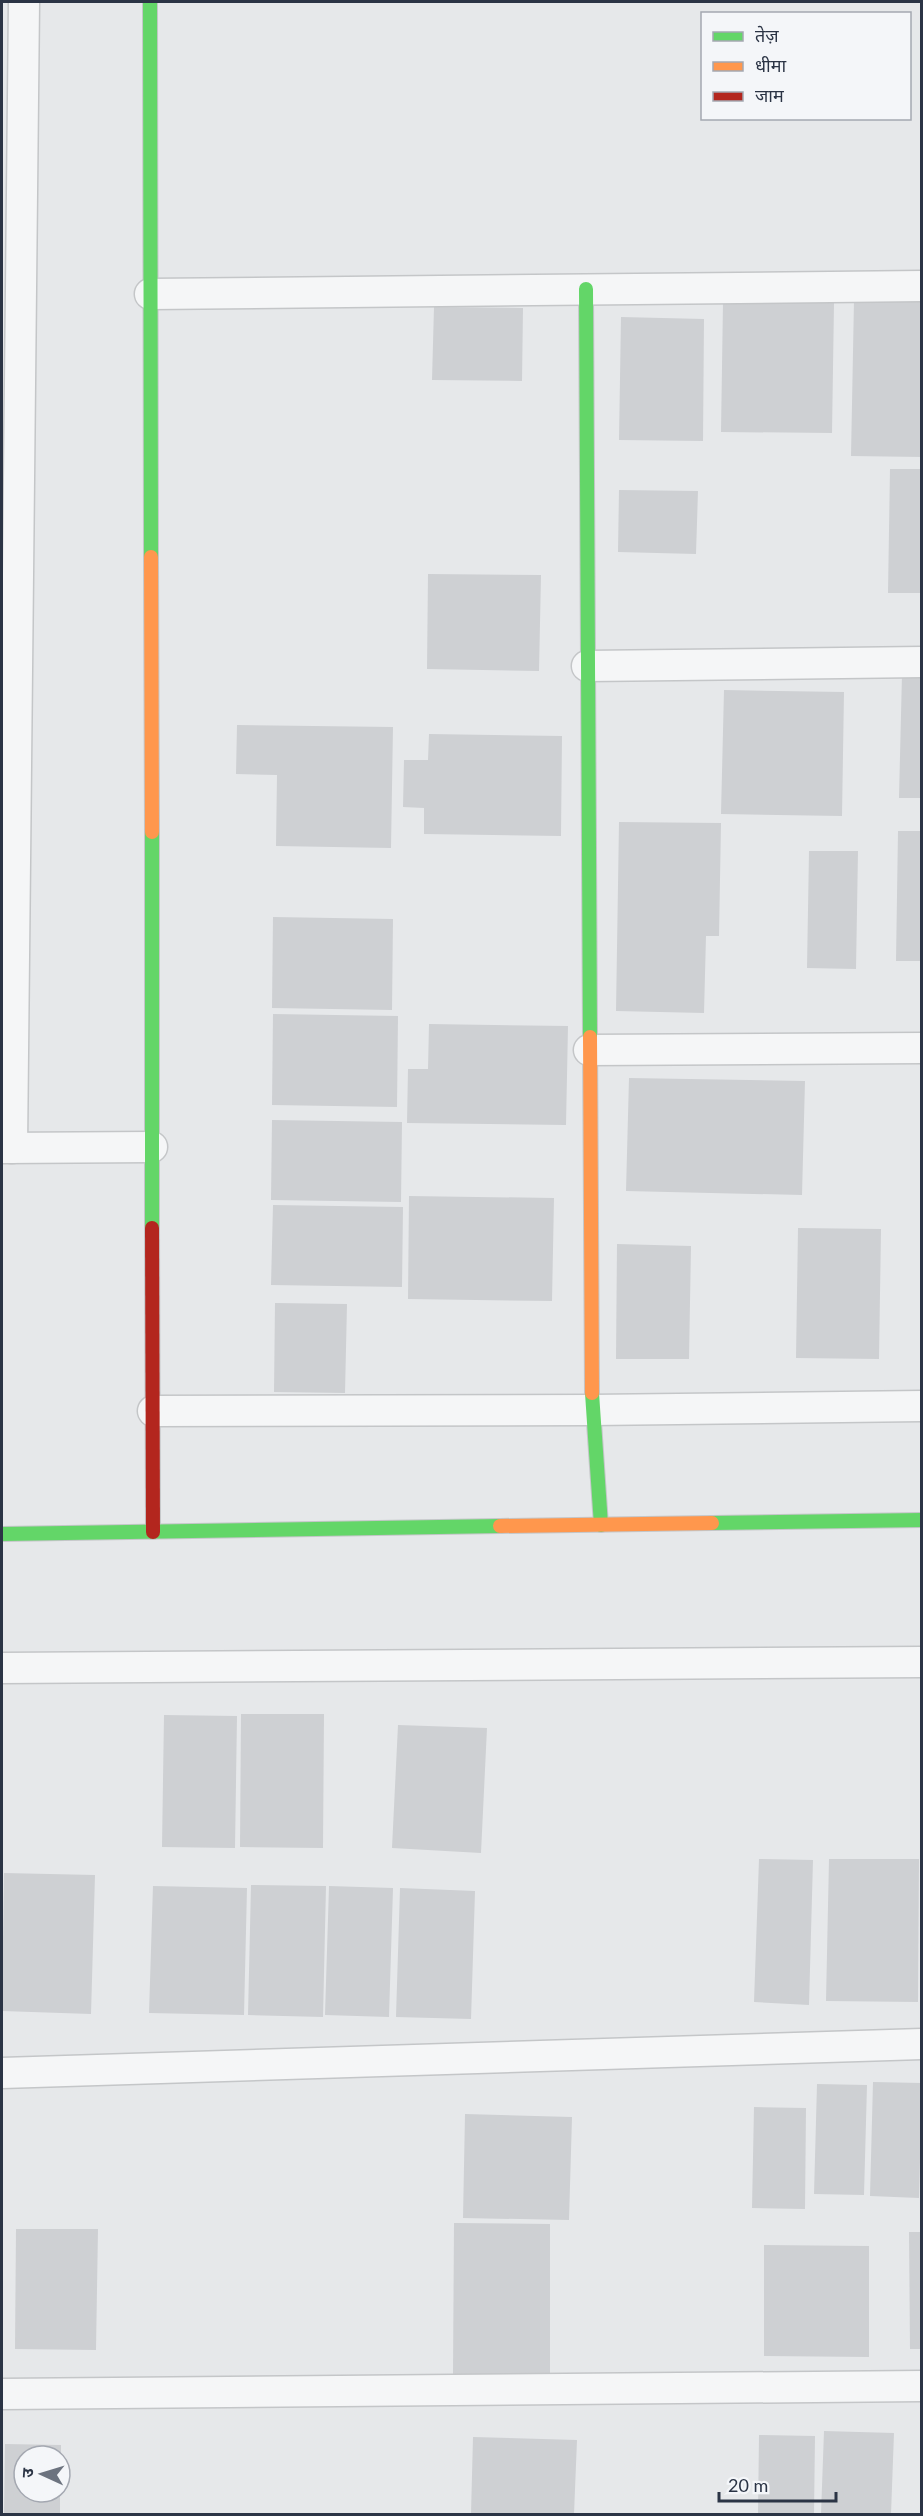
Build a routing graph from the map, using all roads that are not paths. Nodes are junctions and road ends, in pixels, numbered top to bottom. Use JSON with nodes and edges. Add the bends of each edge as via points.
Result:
{"nodes":[{"id":1,"x":24,"y":2,"type":"edge"},
{"id":2,"x":150,"y":2,"type":"edge"},
{"id":3,"x":921,"y":286,"type":"edge"},
{"id":4,"x":586,"y":290,"type":"junction"},
{"id":5,"x":150,"y":294,"type":"junction"},
{"id":6,"x":921,"y":662,"type":"edge"},
{"id":7,"x":587,"y":666,"type":"junction"},
{"id":8,"x":921,"y":1048,"type":"edge"},
{"id":9,"x":589,"y":1050,"type":"junction"},
{"id":10,"x":152,"y":1147,"type":"junction"},
{"id":11,"x":7,"y":1148,"type":"edge"},
{"id":12,"x":921,"y":1406,"type":"edge"},
{"id":13,"x":592,"y":1410,"type":"junction"},
{"id":14,"x":153,"y":1411,"type":"junction"},
{"id":15,"x":921,"y":1520,"type":"edge"},
{"id":16,"x":601,"y":1525,"type":"junction"},
{"id":17,"x":153,"y":1532,"type":"junction"},
{"id":18,"x":2,"y":1534,"type":"edge"},
{"id":19,"x":921,"y":1662,"type":"edge"},
{"id":20,"x":2,"y":1668,"type":"edge"},
{"id":21,"x":921,"y":2044,"type":"edge"},
{"id":22,"x":2,"y":2073,"type":"edge"},
{"id":23,"x":921,"y":2386,"type":"edge"},
{"id":24,"x":2,"y":2394,"type":"edge"}],
"edges":[{"from":1,"to":11,"type":"street"},
{"from":2,"to":5,"type":"street"},
{"from":3,"to":4,"type":"street"},
{"from":4,"to":5,"type":"street"},
{"from":4,"to":7,"type":"street"},
{"from":5,"to":10,"type":"street"},
{"from":6,"to":7,"type":"street"},
{"from":7,"to":9,"type":"street"},
{"from":8,"to":9,"type":"street"},
{"from":9,"to":13,"type":"street"},
{"from":10,"to":11,"type":"street"},
{"from":10,"to":14,"type":"street"},
{"from":12,"to":13,"type":"street"},
{"from":13,"to":14,"type":"street"},
{"from":13,"to":16,"type":"street"},
{"from":14,"to":17,"type":"street"},
{"from":15,"to":16,"type":"street"},
{"from":16,"to":17,"type":"street"},
{"from":17,"to":18,"type":"street"},
{"from":19,"to":20,"type":"street"},
{"from":21,"to":22,"type":"street"},
{"from":23,"to":24,"type":"street"}]}
